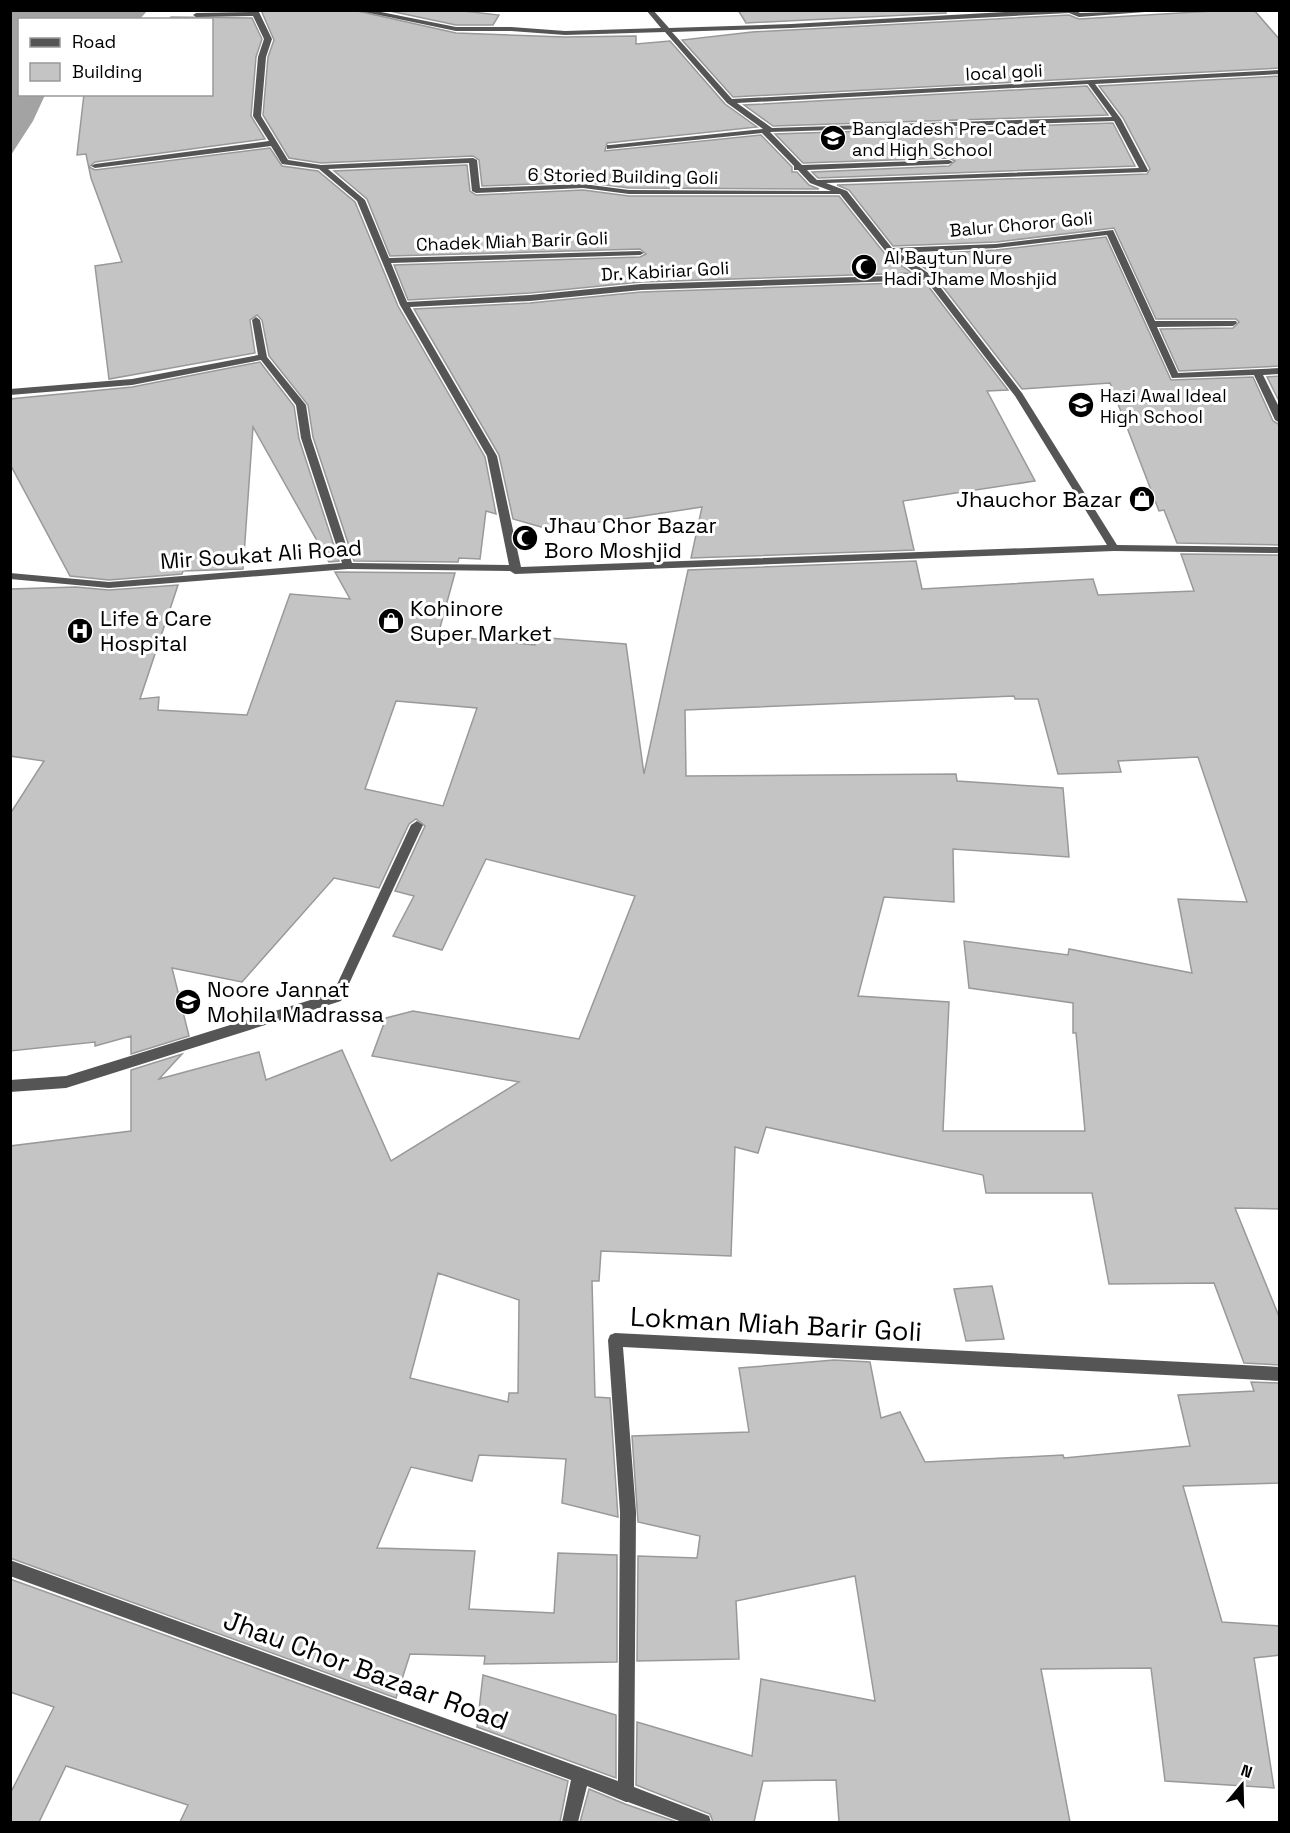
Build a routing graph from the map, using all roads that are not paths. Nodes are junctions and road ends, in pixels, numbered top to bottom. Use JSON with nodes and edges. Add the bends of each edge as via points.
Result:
{"nodes":[{"id":1,"x":358,"y":10,"type":"edge"},
{"id":2,"x":649,"y":10,"type":"edge"},
{"id":3,"x":1168,"y":10,"type":"edge"},
{"id":4,"x":255,"y":12,"type":"edge"},
{"id":5,"x":196,"y":15,"type":"dead end"},
{"id":6,"x":664,"y":30,"type":"junction"},
{"id":7,"x":1280,"y":72,"type":"edge"},
{"id":8,"x":1091,"y":83,"type":"junction"},
{"id":9,"x":730,"y":101,"type":"junction"},
{"id":10,"x":1117,"y":119,"type":"junction"},
{"id":11,"x":767,"y":131,"type":"junction"},
{"id":12,"x":273,"y":143,"type":"junction"},
{"id":13,"x":610,"y":147,"type":"dead end"},
{"id":14,"x":949,"y":162,"type":"dead end"},
{"id":15,"x":95,"y":166,"type":"dead end"},
{"id":16,"x":321,"y":167,"type":"junction"},
{"id":17,"x":797,"y":168,"type":"junction"},
{"id":18,"x":813,"y":181,"type":"junction"},
{"id":19,"x":844,"y":193,"type":"junction"},
{"id":20,"x":890,"y":251,"type":"junction"},
{"id":21,"x":640,"y":253,"type":"dead end"},
{"id":22,"x":385,"y":261,"type":"junction"},
{"id":23,"x":928,"y":277,"type":"junction"},
{"id":24,"x":404,"y":305,"type":"junction"},
{"id":25,"x":256,"y":320,"type":"dead end"},
{"id":26,"x":1233,"y":323,"type":"dead end"},
{"id":27,"x":1152,"y":324,"type":"junction"},
{"id":28,"x":263,"y":357,"type":"junction"},
{"id":29,"x":1280,"y":371,"type":"edge"},
{"id":30,"x":1257,"y":372,"type":"junction"},
{"id":31,"x":10,"y":392,"type":"edge"},
{"id":32,"x":1280,"y":420,"type":"edge"},
{"id":33,"x":1114,"y":548,"type":"junction"},
{"id":34,"x":1280,"y":550,"type":"edge"},
{"id":35,"x":348,"y":566,"type":"junction"},
{"id":36,"x":515,"y":569,"type":"junction"},
{"id":37,"x":10,"y":576,"type":"edge"},
{"id":38,"x":417,"y":825,"type":"dead end"},
{"id":39,"x":10,"y":1086,"type":"edge"},
{"id":40,"x":1280,"y":1374,"type":"edge"},
{"id":41,"x":10,"y":1568,"type":"edge"},
{"id":42,"x":581,"y":1775,"type":"junction"},
{"id":43,"x":626,"y":1794,"type":"junction"},
{"id":44,"x":570,"y":1822,"type":"edge"},
{"id":45,"x":703,"y":1822,"type":"edge"}],
"edges":[{"from":1,"to":6,"type":"street","via":[[456,29],[565,33]]},
{"from":2,"to":6,"type":"street"},
{"from":3,"to":6,"type":"street"},
{"from":4,"to":5,"type":"street"},
{"from":4,"to":12,"type":"street","via":[[268,39],[262,57],[257,116]]},
{"from":6,"to":9,"type":"street"},
{"from":7,"to":8,"type":"street","name":"local goli"},
{"from":8,"to":9,"type":"street","name":"local goli"},
{"from":8,"to":10,"type":"street"},
{"from":9,"to":11,"type":"street"},
{"from":10,"to":11,"type":"street"},
{"from":10,"to":18,"type":"street","via":[[1144,170]]},
{"from":11,"to":13,"type":"street"},
{"from":11,"to":17,"type":"street"},
{"from":12,"to":15,"type":"street"},
{"from":12,"to":16,"type":"street","via":[[285,162]]},
{"from":14,"to":17,"type":"street"},
{"from":16,"to":19,"type":"street","name":"6 Storied Building Goli","via":[[473,160],[476,191],[583,186],[629,192]]},
{"from":16,"to":22,"type":"street","via":[[361,200]]},
{"from":17,"to":18,"type":"street"},
{"from":18,"to":19,"type":"street"},
{"from":19,"to":20,"type":"street"},
{"from":20,"to":23,"type":"street"},
{"from":20,"to":27,"type":"street","name":"Balur Choror Goli","via":[[996,246],[1110,232]]},
{"from":21,"to":22,"type":"street","name":"Chadek Miah Barir Goli"},
{"from":22,"to":24,"type":"street"},
{"from":23,"to":24,"type":"street","name":"Dr. Kabiriar Goli","via":[[641,287]]},
{"from":23,"to":33,"type":"street","via":[[1019,395]]},
{"from":24,"to":36,"type":"street","via":[[492,456]]},
{"from":25,"to":28,"type":"street"},
{"from":26,"to":27,"type":"street"},
{"from":27,"to":30,"type":"street","name":"Balur Choror Goli","via":[[1175,376]]},
{"from":28,"to":31,"type":"street","via":[[132,382]]},
{"from":28,"to":35,"type":"street","via":[[301,405],[306,438]]},
{"from":29,"to":30,"type":"street","name":"Balur Choror Goli"},
{"from":30,"to":32,"type":"street"},
{"from":33,"to":34,"type":"street","name":"Mir Soukat Ali Road"},
{"from":33,"to":36,"type":"street","name":"Mir Soukat Ali Road"},
{"from":35,"to":36,"type":"street","name":"Mir Soukat Ali Road"},
{"from":35,"to":37,"type":"street","name":"Mir Soukat Ali Road","via":[[110,585]]},
{"from":38,"to":39,"type":"street","via":[[337,997],[66,1082]]},
{"from":40,"to":43,"type":"street","name":"Lokman Miah Barir Goli","via":[[615,1340],[628,1512]]},
{"from":41,"to":42,"type":"street","name":"Jhau Chor Bazaar Road"},
{"from":42,"to":43,"type":"street","name":"Jhau Chor Bazaar Road"},
{"from":42,"to":44,"type":"street"},
{"from":43,"to":45,"type":"street","name":"Jhau Chor Bazaar Road"}]}
